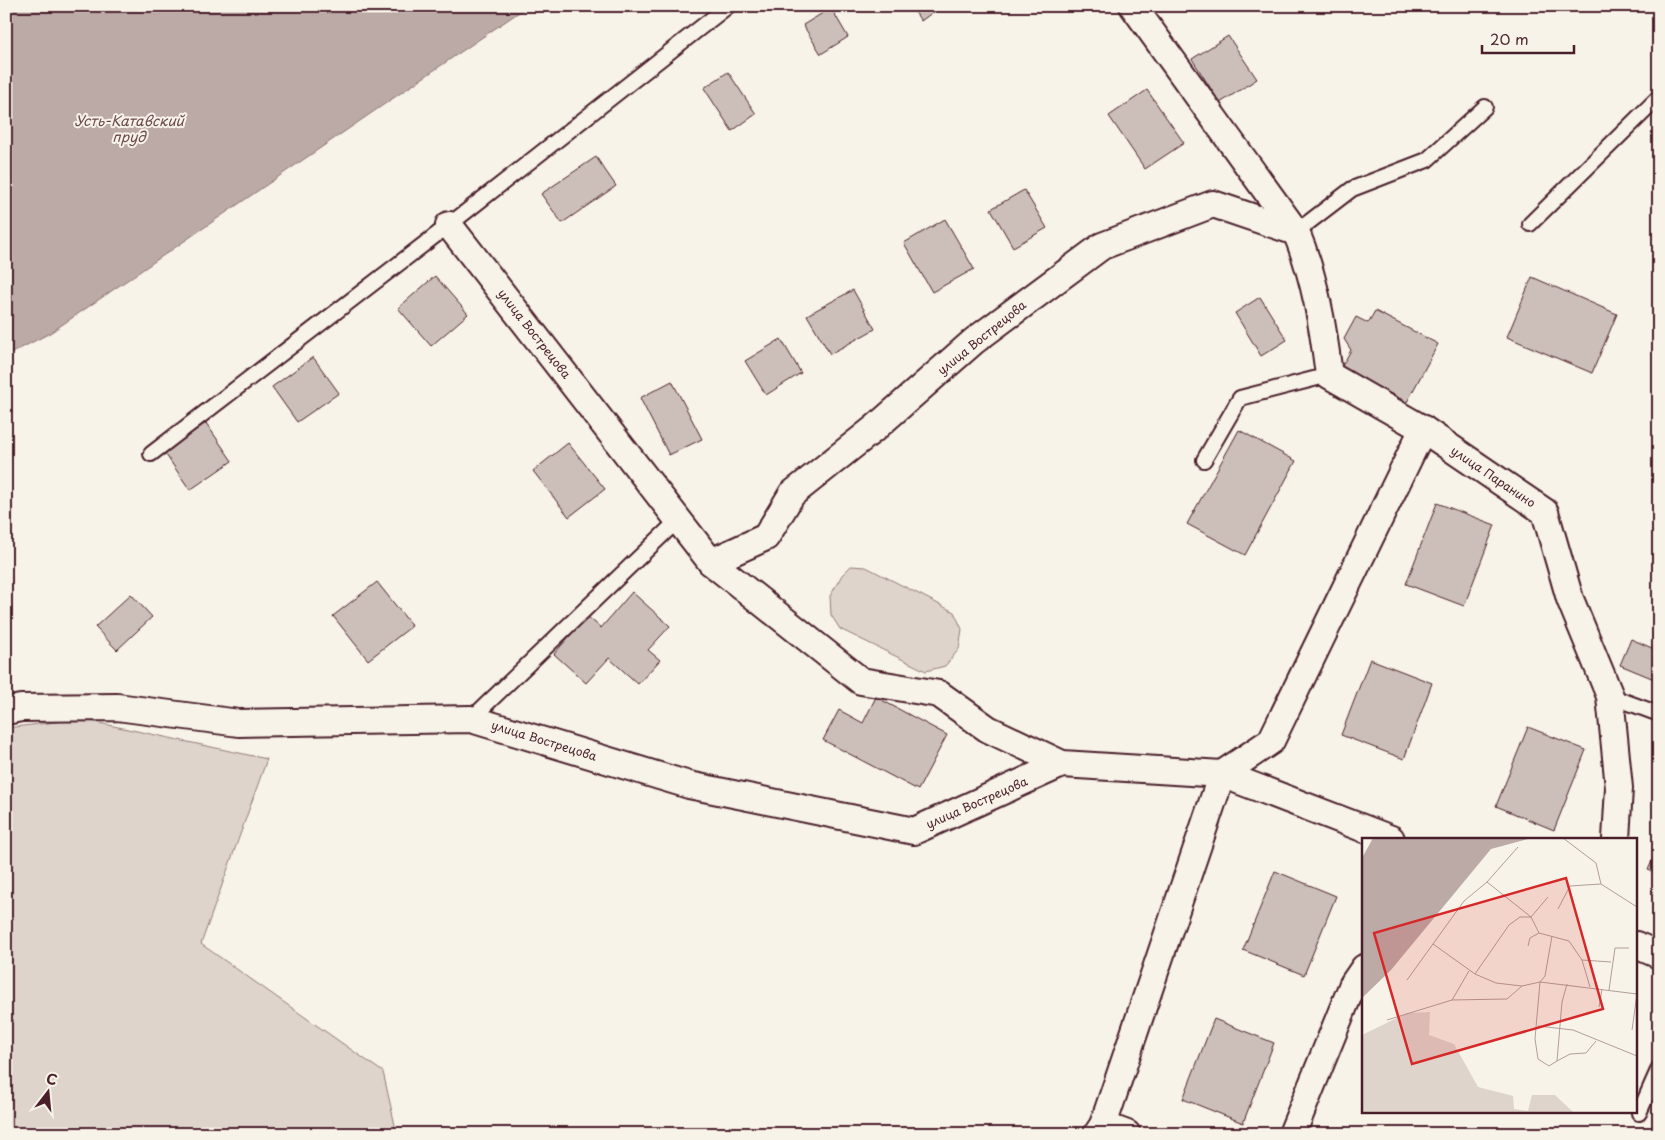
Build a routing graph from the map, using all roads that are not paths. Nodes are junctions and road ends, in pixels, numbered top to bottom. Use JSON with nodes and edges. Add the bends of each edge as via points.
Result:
{"nodes":[{"id":1,"x":728,"y":6,"type":"edge"},
{"id":2,"x":1133,"y":6,"type":"edge"},
{"id":3,"x":1659,"y":97,"type":"edge"},
{"id":4,"x":1485,"y":107,"type":"dead end"},
{"id":5,"x":1530,"y":224,"type":"dead end"},
{"id":6,"x":450,"y":225,"type":"junction"},
{"id":7,"x":1296,"y":232,"type":"junction"},
{"id":8,"x":1329,"y":375,"type":"junction"},
{"id":9,"x":1423,"y":430,"type":"junction"},
{"id":10,"x":151,"y":454,"type":"dead end"},
{"id":11,"x":1204,"y":460,"type":"dead end"},
{"id":12,"x":678,"y":520,"type":"junction"},
{"id":13,"x":711,"y":562,"type":"junction"},
{"id":14,"x":1610,"y":696,"type":"junction"},
{"id":15,"x":6,"y":711,"type":"edge"},
{"id":16,"x":1659,"y":714,"type":"edge"},
{"id":17,"x":471,"y":719,"type":"junction"},
{"id":18,"x":1062,"y":764,"type":"junction"},
{"id":19,"x":1222,"y":774,"type":"junction"},
{"id":20,"x":1387,"y":838,"type":"edge"},
{"id":21,"x":1616,"y":838,"type":"edge"},
{"id":22,"x":1638,"y":946,"type":"edge"},
{"id":23,"x":1659,"y":955,"type":"edge"},
{"id":24,"x":1362,"y":971,"type":"edge"},
{"id":25,"x":1659,"y":1068,"type":"edge"},
{"id":26,"x":1639,"y":1113,"type":"dead end"},
{"id":27,"x":1100,"y":1129,"type":"edge"},
{"id":28,"x":1127,"y":1134,"type":"edge"},
{"id":29,"x":1292,"y":1134,"type":"edge"}],
"edges":[{"from":1,"to":6,"type":"lane"},
{"from":2,"to":7,"type":"street"},
{"from":3,"to":5,"type":"lane"},
{"from":4,"to":7,"type":"lane","via":[[1427,160],[1352,189]]},
{"from":6,"to":10,"type":"lane"},
{"from":6,"to":12,"type":"street","name":"улица Вострецова"},
{"from":7,"to":8,"type":"street","via":[[1306,257]]},
{"from":7,"to":13,"type":"street","name":"улица Вострецова","via":[[1213,204],[1102,246],[974,341],[875,428],[792,494],[766,536]]},
{"from":8,"to":9,"type":"street","name":"улица Паранино"},
{"from":8,"to":11,"type":"lane","via":[[1240,398]]},
{"from":9,"to":14,"type":"street","name":"улица Паранино","via":[[1545,512],[1570,599]]},
{"from":9,"to":19,"type":"street","via":[[1271,741]]},
{"from":12,"to":13,"type":"street","name":"улица Вострецова"},
{"from":12,"to":17,"type":"lane"},
{"from":13,"to":18,"type":"street","name":"улица Вострецова","via":[[861,680],[939,694],[988,729]]},
{"from":14,"to":16,"type":"lane"},
{"from":14,"to":21,"type":"street","name":"улица Паранино","via":[[1619,788]]},
{"from":15,"to":17,"type":"street","name":"улица Вострецова","via":[[117,707],[239,723]]},
{"from":17,"to":18,"type":"street","name":"улица Вострецова","via":[[689,785],[914,832]]},
{"from":18,"to":19,"type":"street","name":"улица Вострецова"},
{"from":19,"to":20,"type":"street"},
{"from":19,"to":27,"type":"street"},
{"from":22,"to":23,"type":"street"},
{"from":24,"to":29,"type":"street","via":[[1353,984]]},
{"from":25,"to":26,"type":"lane"},
{"from":27,"to":28,"type":"street"}]}
